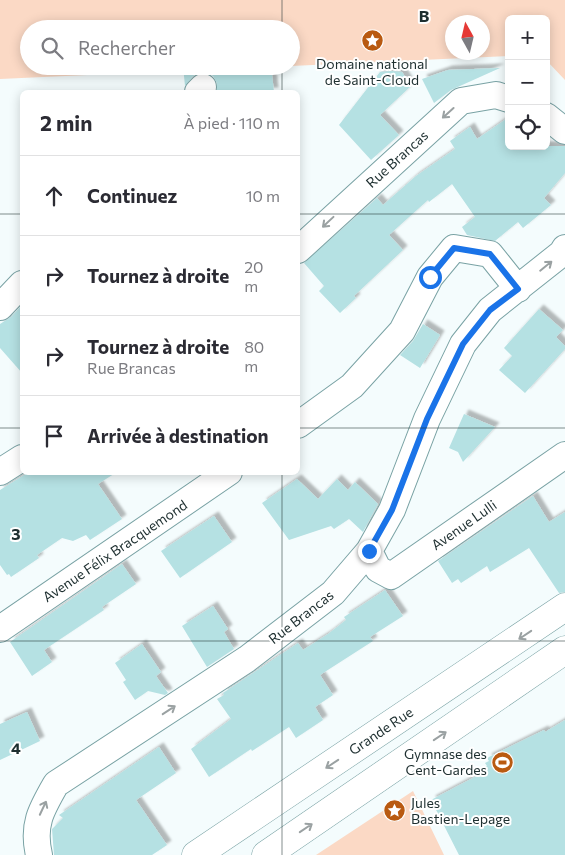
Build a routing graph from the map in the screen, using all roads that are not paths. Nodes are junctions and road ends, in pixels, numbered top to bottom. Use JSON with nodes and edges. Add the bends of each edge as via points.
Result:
{"nodes":[{"id":1,"x":505,"y":98,"type":"edge"},
{"id":2,"x":550,"y":119,"type":"edge"},
{"id":3,"x":565,"y":131,"type":"edge"},
{"id":4,"x":300,"y":248,"type":"edge"},
{"id":5,"x":565,"y":248,"type":"edge"},
{"id":6,"x":20,"y":286,"type":"edge"},
{"id":7,"x":518,"y":289,"type":"junction"},
{"id":8,"x":0,"y":307,"type":"edge"},
{"id":9,"x":300,"y":424,"type":"edge"},
{"id":10,"x":565,"y":455,"type":"edge"},
{"id":11,"x":20,"y":459,"type":"edge"},
{"id":12,"x":0,"y":472,"type":"edge"},
{"id":13,"x":225,"y":475,"type":"edge"},
{"id":14,"x":369,"y":551,"type":"junction"},
{"id":15,"x":565,"y":607,"type":"edge"},
{"id":16,"x":0,"y":629,"type":"edge"},
{"id":17,"x":565,"y":650,"type":"edge"},
{"id":18,"x":39,"y":855,"type":"edge"},
{"id":19,"x":196,"y":855,"type":"edge"},
{"id":20,"x":266,"y":855,"type":"edge"}],
"edges":[{"from":1,"to":4,"type":"street","name":"Rue Brancas","one_way":true,"via":[[496,95],[461,101]]},
{"from":2,"to":3,"type":"street"},
{"from":7,"to":5,"type":"street","name":"Rue Brancas","one_way":true},
{"from":6,"to":8,"type":"street"},
{"from":7,"to":9,"type":"street","via":[[490,254],[454,248],[430,277],[402,331],[352,386]]},
{"from":7,"to":14,"type":"street","name":"Rue Brancas","via":[[490,310],[463,344],[427,419],[392,510]]},
{"from":10,"to":14,"type":"street","name":"Avenue Lulli","via":[[390,576],[378,569]]},
{"from":11,"to":12,"type":"street"},
{"from":13,"to":16,"type":"street","name":"Avenue Félix Bracquemond"},
{"from":18,"to":14,"type":"street","name":"Rue Brancas","one_way":true,"via":[[34,837],[40,811],[56,784],[247,659],[333,594]]},
{"from":15,"to":19,"type":"main road","name":"Grande Rue","one_way":true},
{"from":20,"to":17,"type":"main road","one_way":true}]}
